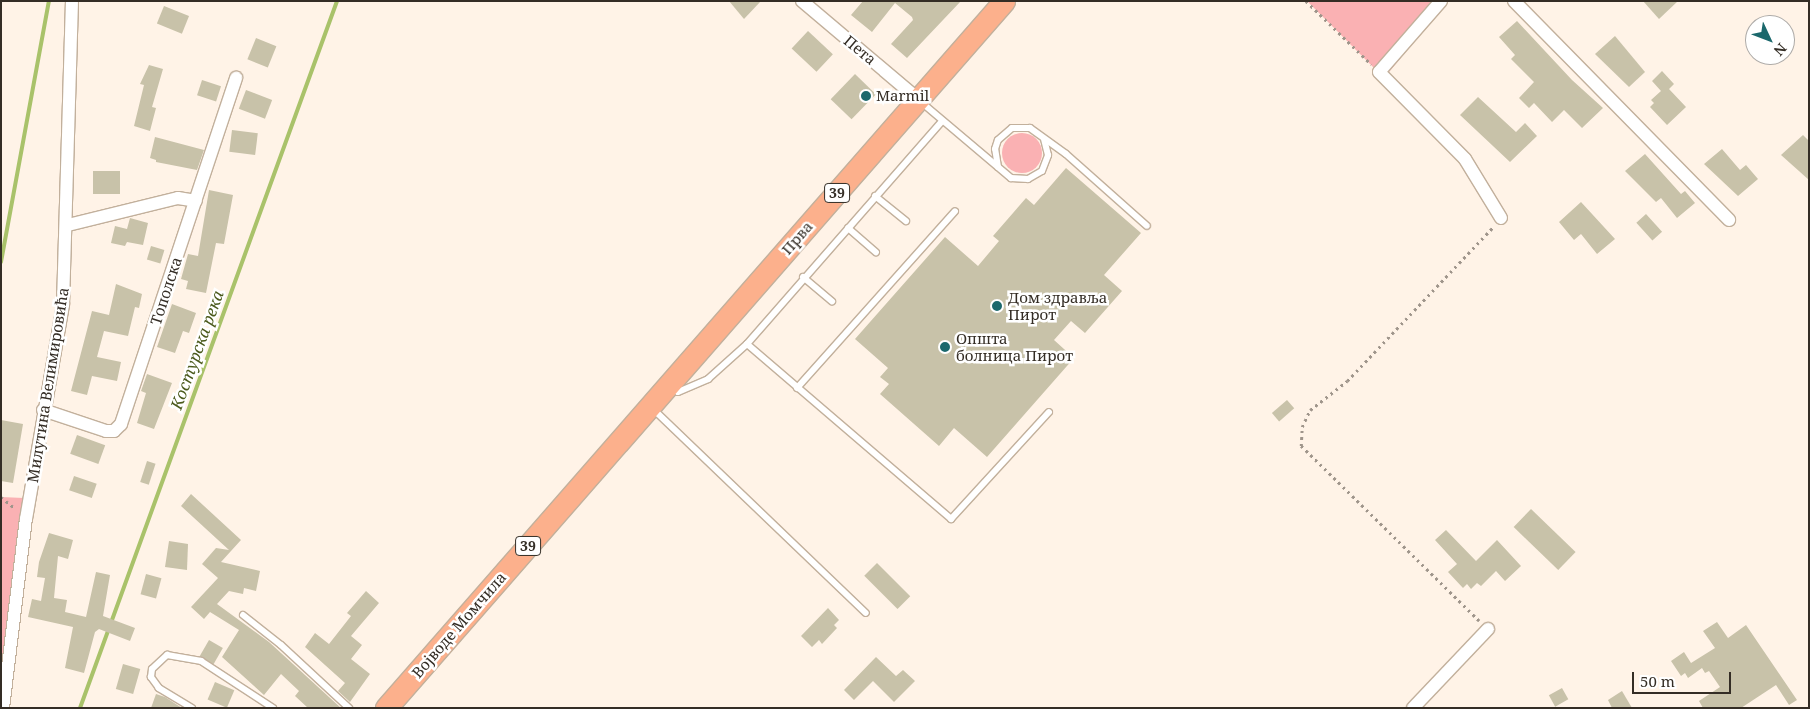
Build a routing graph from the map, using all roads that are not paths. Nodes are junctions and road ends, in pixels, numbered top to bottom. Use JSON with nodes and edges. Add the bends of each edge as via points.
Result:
{"nodes":[{"id":1,"x":72,"y":1,"type":"edge"},
{"id":2,"x":802,"y":1,"type":"edge"},
{"id":3,"x":1004,"y":1,"type":"edge"},
{"id":4,"x":1441,"y":1,"type":"edge"},
{"id":5,"x":1514,"y":1,"type":"edge"},
{"id":6,"x":236,"y":78,"type":"dead end"},
{"id":7,"x":918,"y":99,"type":"junction"},
{"id":8,"x":942,"y":122,"type":"junction"},
{"id":9,"x":1044,"y":139,"type":"junction"},
{"id":10,"x":998,"y":167,"type":"junction"},
{"id":11,"x":875,"y":196,"type":"junction"},
{"id":12,"x":196,"y":201,"type":"junction"},
{"id":13,"x":955,"y":211,"type":"dead end"},
{"id":14,"x":1501,"y":218,"type":"road end"},
{"id":15,"x":1729,"y":220,"type":"dead end"},
{"id":16,"x":906,"y":221,"type":"dead end"},
{"id":17,"x":68,"y":225,"type":"junction"},
{"id":18,"x":1147,"y":226,"type":"dead end"},
{"id":19,"x":848,"y":228,"type":"junction"},
{"id":20,"x":876,"y":252,"type":"dead end"},
{"id":21,"x":803,"y":277,"type":"junction"},
{"id":22,"x":832,"y":301,"type":"dead end"},
{"id":23,"x":747,"y":344,"type":"junction"},
{"id":24,"x":670,"y":385,"type":"junction"},
{"id":25,"x":797,"y":388,"type":"junction"},
{"id":26,"x":651,"y":407,"type":"junction"},
{"id":27,"x":43,"y":410,"type":"junction"},
{"id":28,"x":1049,"y":412,"type":"dead end"},
{"id":29,"x":866,"y":613,"type":"dead end"},
{"id":30,"x":243,"y":615,"type":"dead end"},
{"id":31,"x":1488,"y":629,"type":"road end"},
{"id":32,"x":3,"y":708,"type":"edge"},
{"id":33,"x":192,"y":708,"type":"edge"},
{"id":34,"x":273,"y":708,"type":"edge"},
{"id":35,"x":349,"y":708,"type":"edge"},
{"id":36,"x":386,"y":708,"type":"edge"},
{"id":37,"x":1413,"y":708,"type":"edge"}],
"edges":[{"from":1,"to":17,"type":"street","name":"Милутина Велимировића"},
{"from":2,"to":7,"type":"street","name":"Пета"},
{"from":3,"to":7,"type":"main road","name":"Прва","number":"39"},
{"from":4,"to":14,"type":"street","via":[[1379,72],[1465,159]]},
{"from":5,"to":15,"type":"street"},
{"from":6,"to":12,"type":"street","name":"Тополска"},
{"from":7,"to":8,"type":"lane"},
{"from":7,"to":24,"type":"main road","name":"Прва","number":"39"},
{"from":8,"to":10,"type":"lane"},
{"from":8,"to":11,"type":"lane"},
{"from":9,"to":10,"type":"lane","via":[[1030,128],[1012,128],[998,140],[995,149]]},
{"from":9,"to":10,"type":"lane","via":[[1048,155],[1042,171],[1036,176],[1019,180],[1004,174]]},
{"from":9,"to":18,"type":"lane","via":[[1066,154]]},
{"from":11,"to":16,"type":"lane"},
{"from":11,"to":19,"type":"lane"},
{"from":12,"to":17,"type":"street","via":[[178,198]]},
{"from":12,"to":27,"type":"street","name":"Тополска","via":[[121,424],[114,431],[106,431]]},
{"from":13,"to":25,"type":"lane"},
{"from":17,"to":27,"type":"street","name":"Милутина Велимировића","via":[[63,304]]},
{"from":19,"to":20,"type":"lane"},
{"from":19,"to":21,"type":"lane"},
{"from":21,"to":22,"type":"lane"},
{"from":21,"to":23,"type":"lane"},
{"from":23,"to":24,"type":"lane","via":[[708,379],[678,392]]},
{"from":23,"to":25,"type":"lane"},
{"from":24,"to":26,"type":"main road","name":"Војводе Момчила","number":"39"},
{"from":25,"to":28,"type":"lane","via":[[952,519]]},
{"from":26,"to":29,"type":"lane"},
{"from":26,"to":36,"type":"main road","name":"Војводе Момчила","number":"39"},
{"from":27,"to":32,"type":"street","name":"Милутина Велимировића"},
{"from":30,"to":35,"type":"lane","via":[[281,645]]},
{"from":31,"to":37,"type":"street"},
{"from":33,"to":34,"type":"lane","via":[[159,688],[151,677],[152,669],[167,654],[200,661]]}]}
